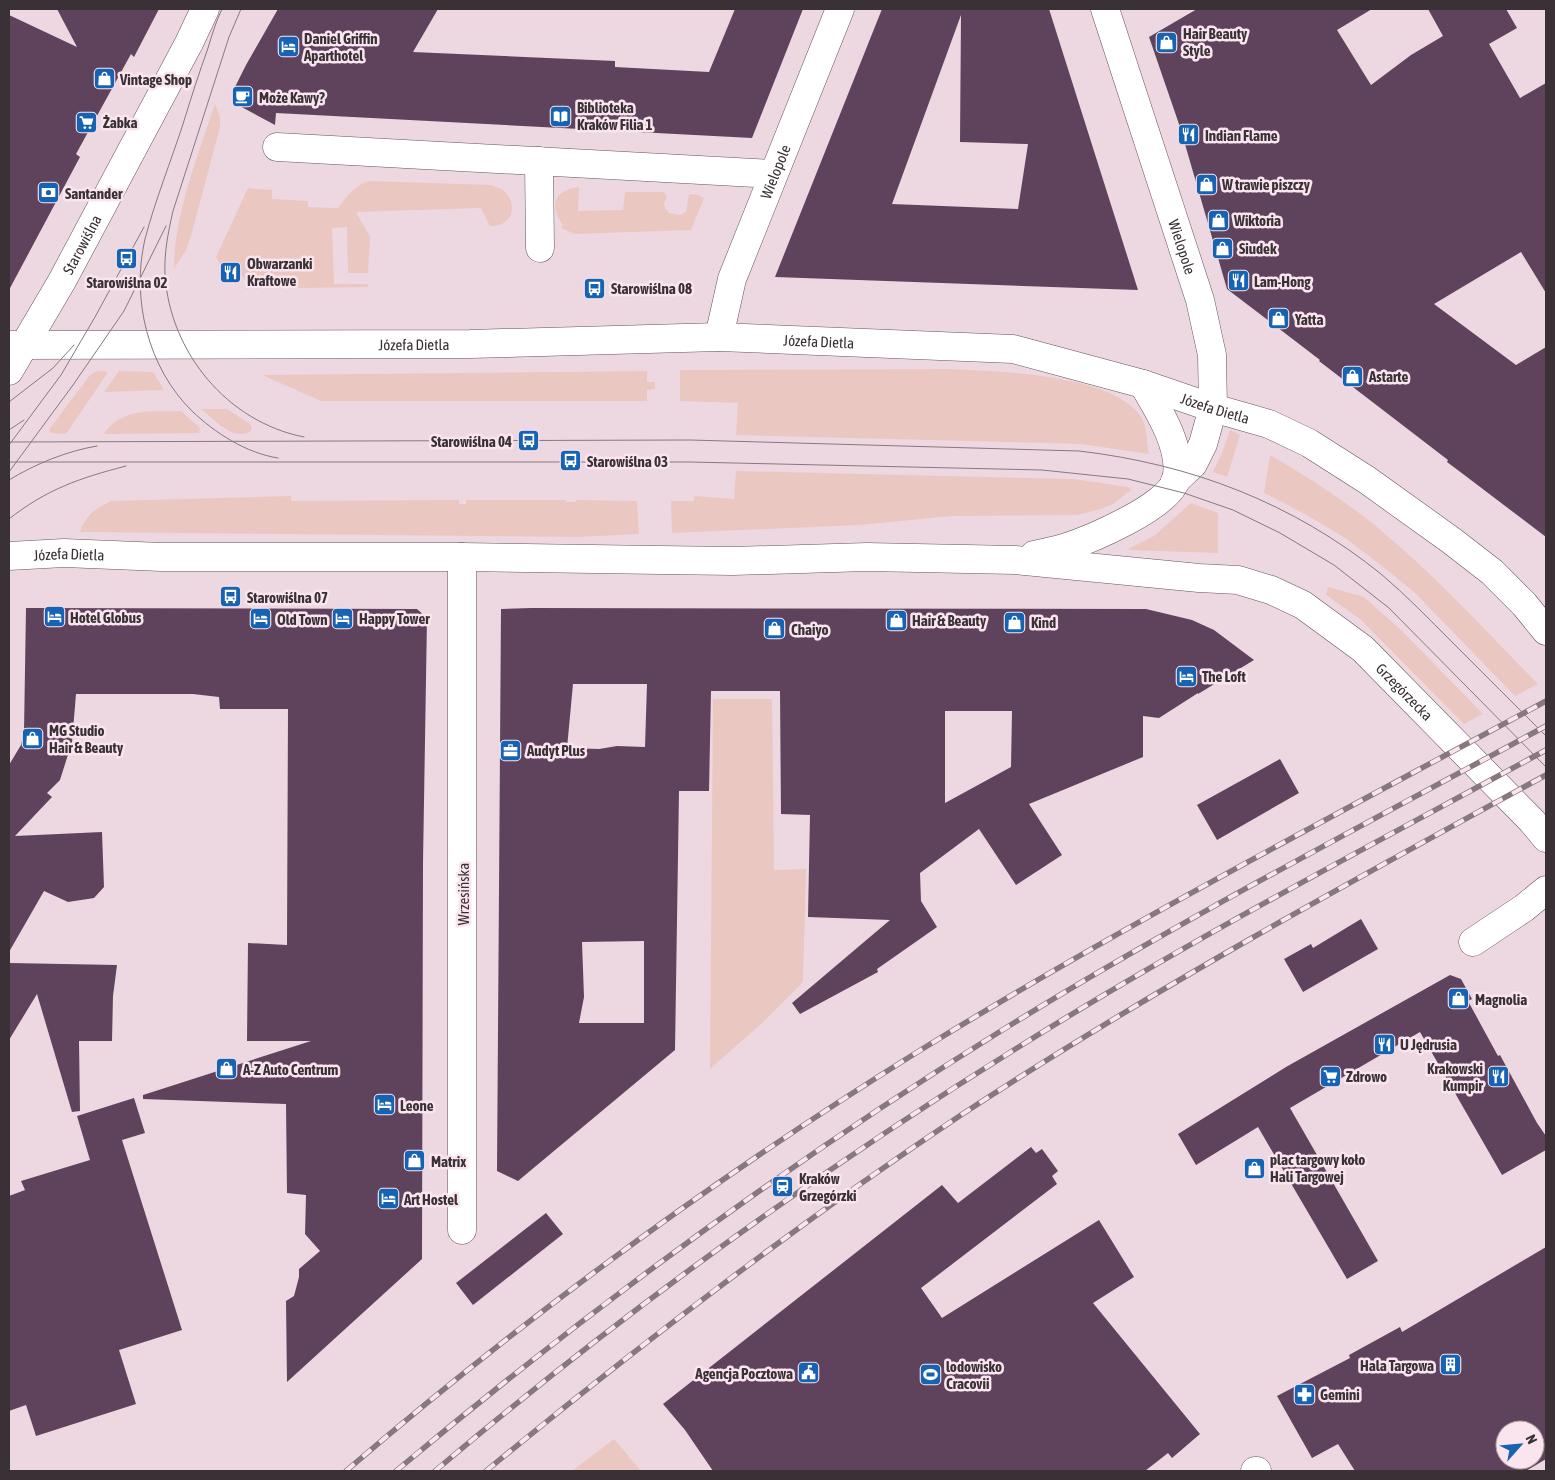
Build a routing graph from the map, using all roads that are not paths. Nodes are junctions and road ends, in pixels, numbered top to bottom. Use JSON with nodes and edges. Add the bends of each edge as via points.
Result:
{"nodes":[{"id":1,"x":205,"y":9,"type":"edge"},
{"id":2,"x":840,"y":9,"type":"edge"},
{"id":3,"x":1110,"y":11,"type":"edge"},
{"id":4,"x":277,"y":148,"type":"dead end"},
{"id":5,"x":538,"y":161,"type":"junction"},
{"id":6,"x":773,"y":174,"type":"junction"},
{"id":7,"x":540,"y":248,"type":"dead end"},
{"id":8,"x":719,"y":337,"type":"junction"},
{"id":9,"x":17,"y":345,"type":"edge"},
{"id":10,"x":9,"y":371,"type":"edge"},
{"id":11,"x":1143,"y":384,"type":"junction"},
{"id":12,"x":1214,"y":408,"type":"junction"},
{"id":13,"x":1176,"y":481,"type":"junction"},
{"id":14,"x":9,"y":556,"type":"edge"},
{"id":15,"x":462,"y":557,"type":"junction"},
{"id":16,"x":1015,"y":560,"type":"junction"},
{"id":17,"x":1238,"y":580,"type":"joint"},
{"id":18,"x":1546,"y":631,"type":"edge"},
{"id":19,"x":1546,"y":838,"type":"edge"},
{"id":20,"x":1546,"y":890,"type":"edge"},
{"id":21,"x":1473,"y":942,"type":"dead end"},
{"id":22,"x":462,"y":1230,"type":"dead end"}],
"edges":[{"from":1,"to":9,"type":"street","name":"Starowiślna","via":[[62,281]]},
{"from":2,"to":6,"type":"street","name":"Wielopole"},
{"from":3,"to":12,"type":"street","name":"Wielopole","via":[[1200,300],[1212,355]]},
{"from":4,"to":5,"type":"street"},
{"from":5,"to":6,"type":"street"},
{"from":5,"to":7,"type":"street"},
{"from":6,"to":8,"type":"street","name":"Wielopole","via":[[732,279]]},
{"from":8,"to":9,"type":"street","name":"Józefa Dietla","via":[[460,344]]},
{"from":8,"to":11,"type":"street","name":"Józefa Dietla","via":[[1013,349]]},
{"from":9,"to":10,"type":"street","name":"Starowiślna"},
{"from":11,"to":12,"type":"street","name":"Józefa Dietla"},
{"from":11,"to":13,"type":"street","via":[[1174,445]]},
{"from":12,"to":13,"type":"street","name":"Wielopole","via":[[1193,464]]},
{"from":12,"to":18,"type":"street","name":"Józefa Dietla","via":[[1269,424],[1309,443],[1367,480],[1492,572]]},
{"from":13,"to":16,"type":"street","name":"Wielopole","via":[[1151,506],[1118,525],[1064,548]]},
{"from":14,"to":15,"type":"street","name":"Józefa Dietla","via":[[64,553],[162,557]]},
{"from":15,"to":16,"type":"street","name":"Józefa Dietla","via":[[724,561],[867,557]]},
{"from":15,"to":22,"type":"street","name":"Wrzesińska"},
{"from":16,"to":17,"type":"street","name":"Józefa Dietla"},
{"from":17,"to":19,"type":"street","name":"Grzegórzecka","via":[[1271,590],[1303,605],[1363,649]]},
{"from":20,"to":21,"type":"street"}]}
